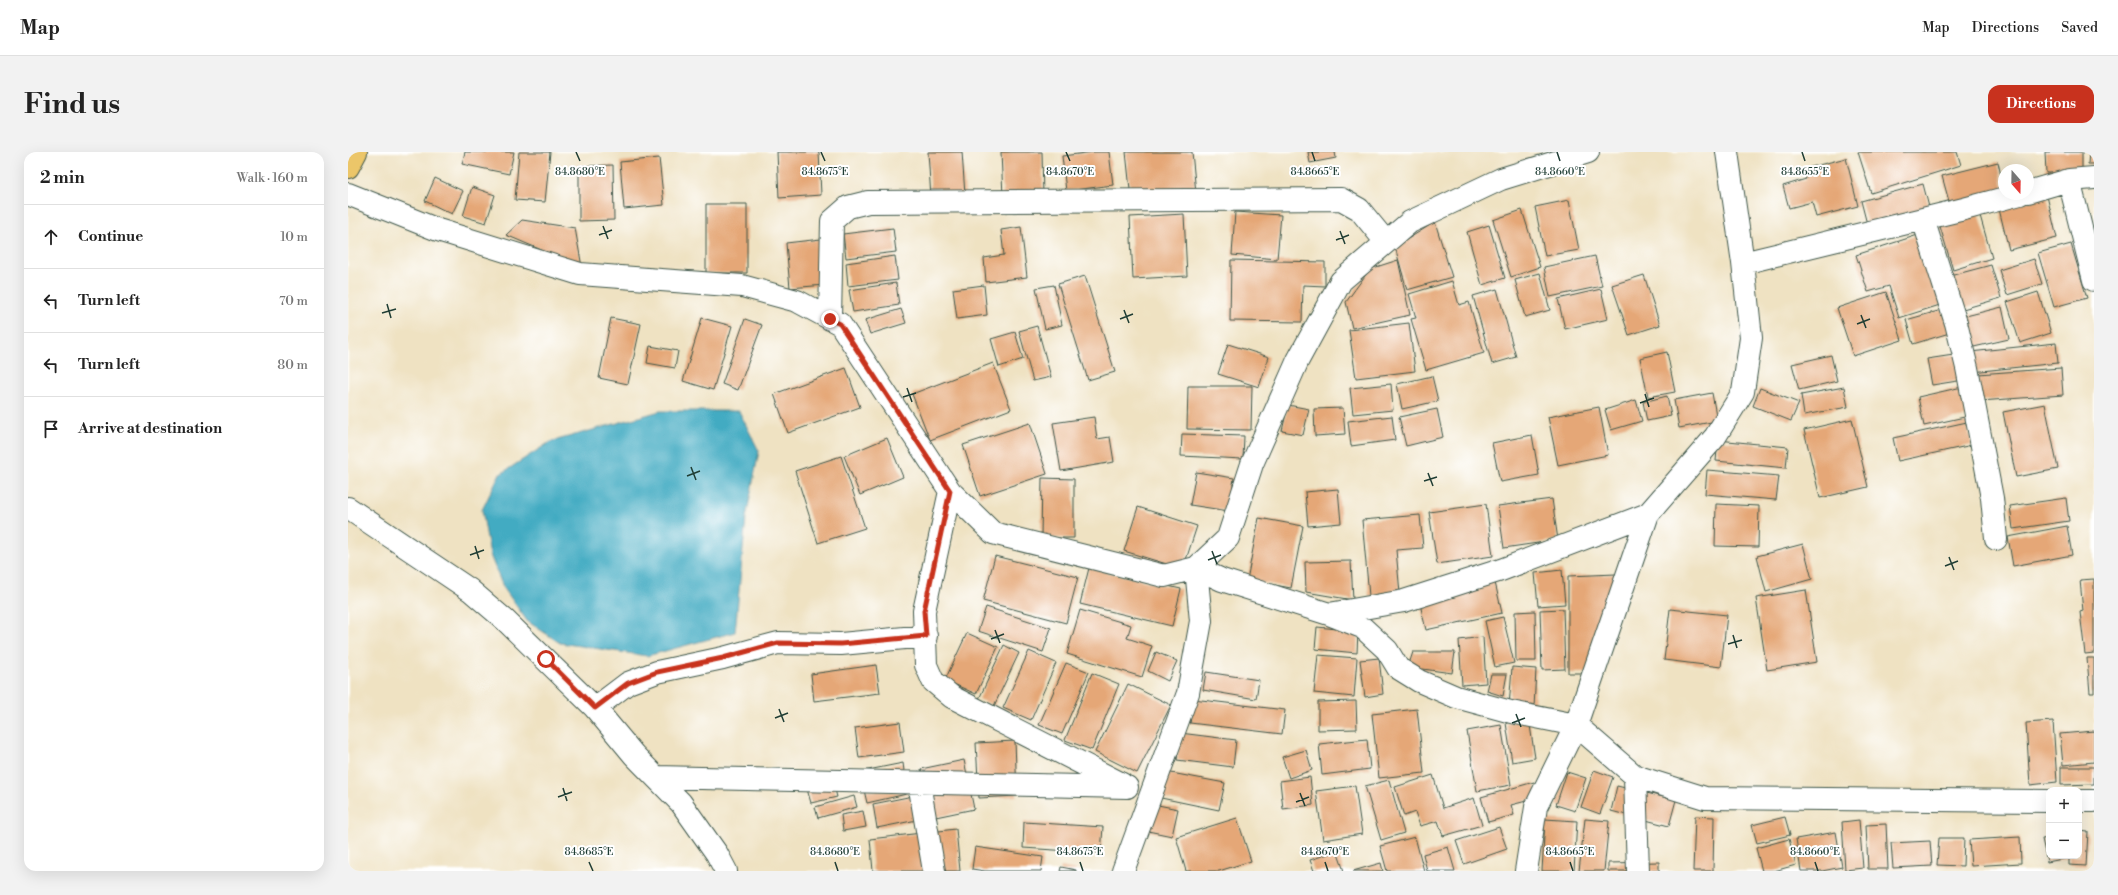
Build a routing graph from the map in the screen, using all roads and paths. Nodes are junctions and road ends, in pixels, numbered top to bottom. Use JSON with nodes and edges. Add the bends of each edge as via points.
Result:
{"nodes":[{"id":1,"x":356,"y":152,"type":"edge"},
{"id":2,"x":1584,"y":152,"type":"edge"},
{"id":3,"x":1726,"y":152,"type":"edge"},
{"id":4,"x":348,"y":167,"type":"edge"},
{"id":5,"x":2094,"y":178,"type":"edge"},
{"id":6,"x":2069,"y":180,"type":"junction"},
{"id":7,"x":2034,"y":190,"type":"edge"},
{"id":8,"x":348,"y":194,"type":"edge"},
{"id":9,"x":1998,"y":200,"type":"edge"},
{"id":10,"x":1923,"y":220,"type":"junction"},
{"id":11,"x":1386,"y":242,"type":"junction"},
{"id":12,"x":1743,"y":262,"type":"junction"},
{"id":13,"x":2094,"y":280,"type":"edge"},
{"id":14,"x":830,"y":319,"type":"junction"},
{"id":15,"x":950,"y":491,"type":"junction"},
{"id":16,"x":348,"y":508,"type":"edge"},
{"id":17,"x":1648,"y":514,"type":"junction"},
{"id":18,"x":1996,"y":539,"type":"dead end"},
{"id":19,"x":1196,"y":568,"type":"junction"},
{"id":20,"x":1329,"y":614,"type":"junction"},
{"id":21,"x":926,"y":636,"type":"junction"},
{"id":22,"x":595,"y":708,"type":"junction"},
{"id":23,"x":1576,"y":725,"type":"junction"},
{"id":24,"x":656,"y":776,"type":"junction"},
{"id":25,"x":1635,"y":776,"type":"junction"},
{"id":26,"x":918,"y":783,"type":"junction"},
{"id":27,"x":1127,"y":787,"type":"junction"},
{"id":28,"x":1149,"y":799,"type":"junction"},
{"id":29,"x":2046,"y":801,"type":"edge"},
{"id":30,"x":2082,"y":801,"type":"edge"},
{"id":31,"x":2094,"y":801,"type":"edge"},
{"id":32,"x":726,"y":871,"type":"edge"},
{"id":33,"x":934,"y":871,"type":"edge"},
{"id":34,"x":1123,"y":871,"type":"edge"},
{"id":35,"x":1526,"y":871,"type":"edge"},
{"id":36,"x":1638,"y":871,"type":"edge"}],
"edges":[{"from":1,"to":4,"type":"main road"},
{"from":2,"to":11,"type":"street","via":[[1501,179],[1410,222]]},
{"from":3,"to":12,"type":"street"},
{"from":5,"to":6,"type":"street"},
{"from":6,"to":7,"type":"street"},
{"from":6,"to":13,"type":"street"},
{"from":8,"to":14,"type":"street","via":[[438,230],[580,274],[742,286],[797,301]]},
{"from":9,"to":10,"type":"street"},
{"from":10,"to":12,"type":"street"},
{"from":10,"to":18,"type":"street","via":[[1956,323],[1967,368],[1992,498]]},
{"from":11,"to":14,"type":"street","via":[[1359,208],[1341,199],[868,202],[848,207],[832,221]]},
{"from":11,"to":19,"type":"street","via":[[1341,281],[1298,360],[1255,457],[1228,538]]},
{"from":12,"to":17,"type":"street","via":[[1751,338],[1743,392],[1715,437]]},
{"from":14,"to":15,"type":"street","via":[[840,324]]},
{"from":15,"to":19,"type":"street","via":[[993,533],[1164,576]]},
{"from":15,"to":21,"type":"street","via":[[924,611]]},
{"from":16,"to":22,"type":"street","via":[[470,590],[505,620]]},
{"from":17,"to":20,"type":"street","via":[[1500,570],[1404,602]]},
{"from":17,"to":23,"type":"street"},
{"from":19,"to":20,"type":"street","via":[[1222,580]]},
{"from":19,"to":28,"type":"street","via":[[1201,621],[1188,693]]},
{"from":20,"to":23,"type":"street","via":[[1362,627],[1387,650],[1398,668],[1419,681],[1456,697],[1511,712]]},
{"from":21,"to":22,"type":"street","via":[[841,644],[778,643],[657,672],[628,683]]},
{"from":21,"to":27,"type":"street","via":[[926,665],[934,681],[952,697]]},
{"from":22,"to":24,"type":"street","via":[[634,755]]},
{"from":23,"to":25,"type":"street"},
{"from":23,"to":35,"type":"street","via":[[1536,807]]},
{"from":24,"to":26,"type":"street"},
{"from":24,"to":32,"type":"street","via":[[682,803]]},
{"from":25,"to":29,"type":"street","via":[[1705,798]]},
{"from":25,"to":36,"type":"street"},
{"from":26,"to":27,"type":"street"},
{"from":26,"to":33,"type":"street"},
{"from":27,"to":28,"type":"street"},
{"from":28,"to":34,"type":"street"},
{"from":30,"to":31,"type":"street"}]}
